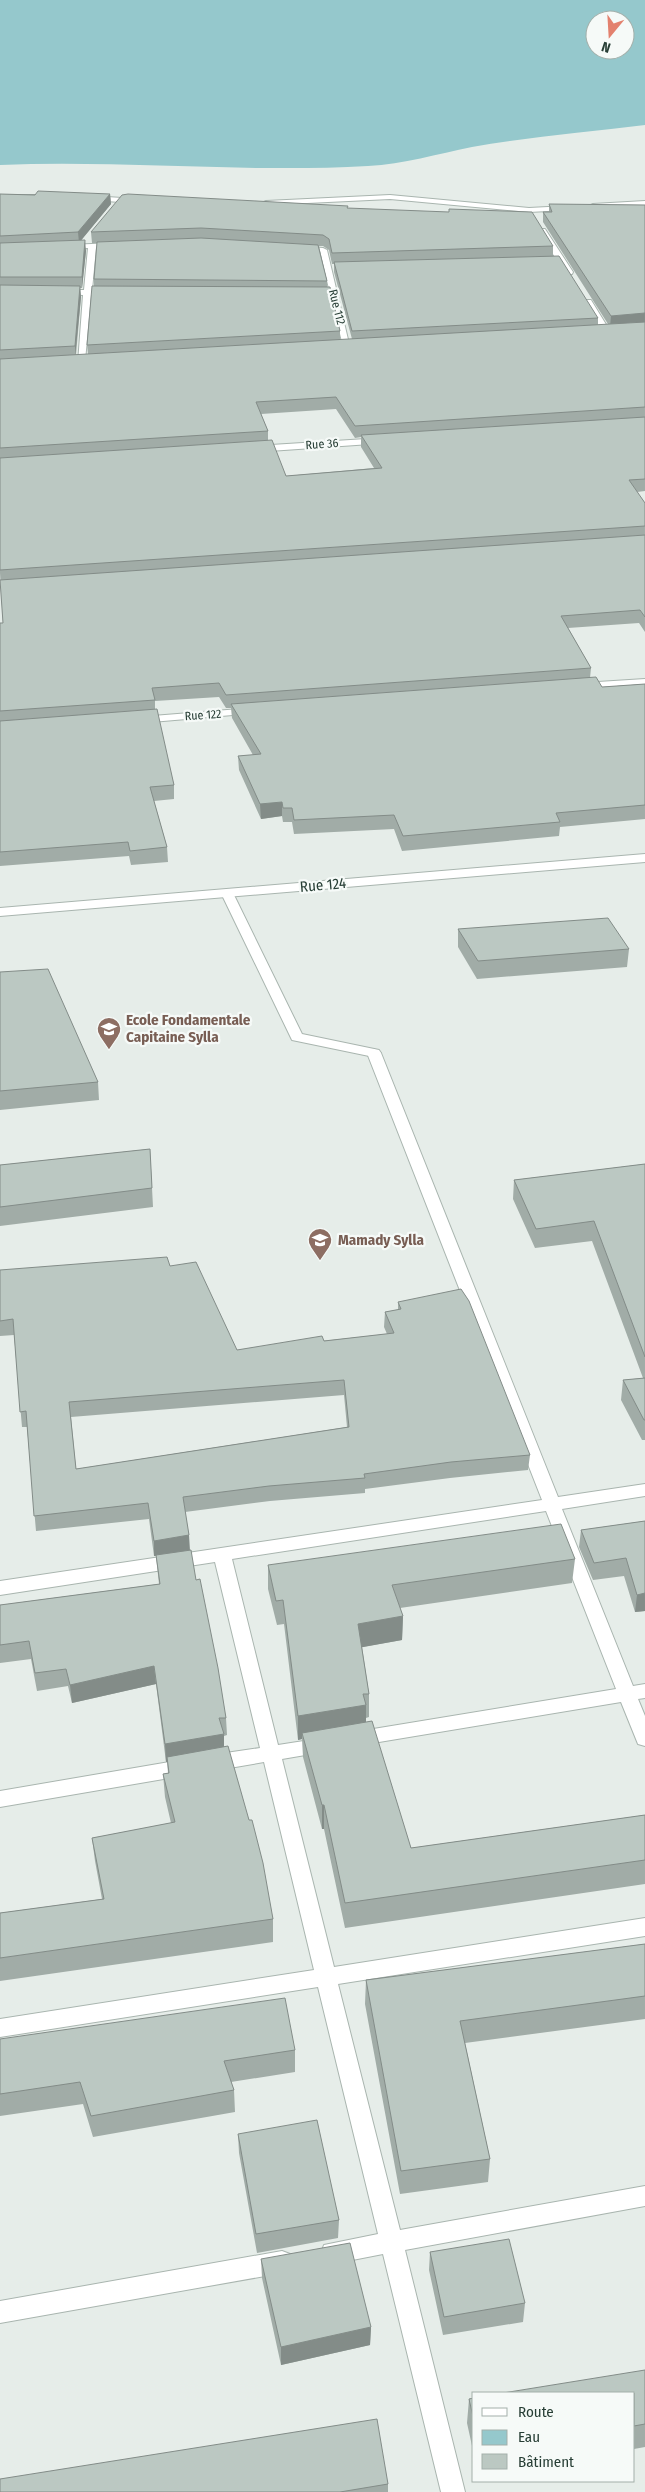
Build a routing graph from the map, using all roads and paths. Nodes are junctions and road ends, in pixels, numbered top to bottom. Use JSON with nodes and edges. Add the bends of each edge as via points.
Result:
{"nodes":[{"id":1,"x":80,"y":198,"type":"edge"},
{"id":2,"x":120,"y":200,"type":"junction"},
{"id":3,"x":148,"y":201,"type":"edge"},
{"id":4,"x":645,"y":203,"type":"edge"},
{"id":5,"x":262,"y":204,"type":"edge"},
{"id":6,"x":589,"y":206,"type":"edge"},
{"id":7,"x":579,"y":207,"type":"edge"},
{"id":8,"x":114,"y":208,"type":"edge"},
{"id":9,"x":534,"y":218,"type":"junction"},
{"id":10,"x":88,"y":243,"type":"junction"},
{"id":11,"x":121,"y":245,"type":"edge"},
{"id":12,"x":55,"y":247,"type":"edge"},
{"id":13,"x":285,"y":248,"type":"edge"},
{"id":14,"x":562,"y":261,"type":"junction"},
{"id":15,"x":552,"y":262,"type":"edge"},
{"id":16,"x":327,"y":268,"type":"junction"},
{"id":17,"x":337,"y":268,"type":"edge"},
{"id":18,"x":571,"y":277,"type":"edge"},
{"id":19,"x":48,"y":292,"type":"edge"},
{"id":20,"x":581,"y":292,"type":"edge"},
{"id":21,"x":87,"y":293,"type":"junction"},
{"id":22,"x":117,"y":293,"type":"edge"},
{"id":23,"x":324,"y":294,"type":"edge"},
{"id":24,"x":334,"y":294,"type":"junction"},
{"id":25,"x":606,"y":331,"type":"junction"},
{"id":26,"x":616,"y":331,"type":"edge"},
{"id":27,"x":596,"y":332,"type":"edge"},
{"id":28,"x":347,"y":346,"type":"junction"},
{"id":29,"x":357,"y":346,"type":"edge"},
{"id":30,"x":337,"y":347,"type":"edge"},
{"id":31,"x":90,"y":361,"type":"edge"},
{"id":32,"x":393,"y":440,"type":"edge"},
{"id":33,"x":248,"y":449,"type":"edge"},
{"id":34,"x":645,"y":682,"type":"edge"},
{"id":35,"x":566,"y":688,"type":"edge"},
{"id":36,"x":265,"y":710,"type":"edge"},
{"id":37,"x":128,"y":720,"type":"edge"},
{"id":38,"x":645,"y":858,"type":"edge"},
{"id":39,"x":227,"y":893,"type":"junction"},
{"id":40,"x":0,"y":912,"type":"edge"},
{"id":41,"x":645,"y":1490,"type":"edge"},
{"id":42,"x":552,"y":1504,"type":"junction"},
{"id":43,"x":222,"y":1554,"type":"junction"},
{"id":44,"x":0,"y":1588,"type":"edge"},
{"id":45,"x":636,"y":1693,"type":"edge"},
{"id":46,"x":645,"y":1739,"type":"edge"},
{"id":47,"x":271,"y":1754,"type":"junction"},
{"id":48,"x":0,"y":1799,"type":"edge"},
{"id":49,"x":645,"y":1927,"type":"edge"},
{"id":50,"x":327,"y":1977,"type":"junction"},
{"id":51,"x":0,"y":2028,"type":"edge"},
{"id":52,"x":645,"y":2196,"type":"edge"},
{"id":53,"x":392,"y":2242,"type":"junction"},
{"id":54,"x":0,"y":2312,"type":"edge"},
{"id":55,"x":454,"y":2492,"type":"edge"}],
"edges":[{"from":1,"to":2,"type":"street"},
{"from":2,"to":3,"type":"street"},
{"from":2,"to":8,"type":"street"},
{"from":4,"to":6,"type":"street"},
{"from":5,"to":9,"type":"street","via":[[390,197]]},
{"from":7,"to":9,"type":"street"},
{"from":9,"to":14,"type":"street"},
{"from":10,"to":11,"type":"street"},
{"from":10,"to":12,"type":"street"},
{"from":10,"to":21,"type":"street"},
{"from":13,"to":16,"type":"street","name":"Rue 112","via":[[323,250]]},
{"from":14,"to":15,"type":"street"},
{"from":14,"to":18,"type":"street"},
{"from":16,"to":17,"type":"street","name":"Rue 112"},
{"from":16,"to":24,"type":"street","name":"Rue 112"},
{"from":19,"to":21,"type":"street"},
{"from":20,"to":25,"type":"street"},
{"from":21,"to":22,"type":"street"},
{"from":21,"to":31,"type":"street","via":[[76,362]]},
{"from":23,"to":24,"type":"street"},
{"from":24,"to":28,"type":"street","name":"Rue 112"},
{"from":25,"to":26,"type":"street"},
{"from":25,"to":27,"type":"street"},
{"from":28,"to":29,"type":"street"},
{"from":28,"to":30,"type":"street"},
{"from":32,"to":33,"type":"street","name":"Rue 36"},
{"from":34,"to":35,"type":"street"},
{"from":36,"to":37,"type":"street","name":"Rue 122"},
{"from":38,"to":39,"type":"street","name":"Rue 124"},
{"from":39,"to":40,"type":"street","name":"Rue 124"},
{"from":39,"to":42,"type":"street","via":[[297,1038],[374,1053]]},
{"from":41,"to":42,"type":"street"},
{"from":42,"to":43,"type":"street"},
{"from":42,"to":45,"type":"street"},
{"from":43,"to":44,"type":"street"},
{"from":43,"to":47,"type":"street"},
{"from":45,"to":46,"type":"street"},
{"from":45,"to":47,"type":"street"},
{"from":47,"to":48,"type":"street"},
{"from":47,"to":50,"type":"street"},
{"from":49,"to":50,"type":"street"},
{"from":50,"to":51,"type":"street"},
{"from":50,"to":53,"type":"street"},
{"from":52,"to":53,"type":"street"},
{"from":53,"to":54,"type":"street"},
{"from":53,"to":55,"type":"street"}]}
